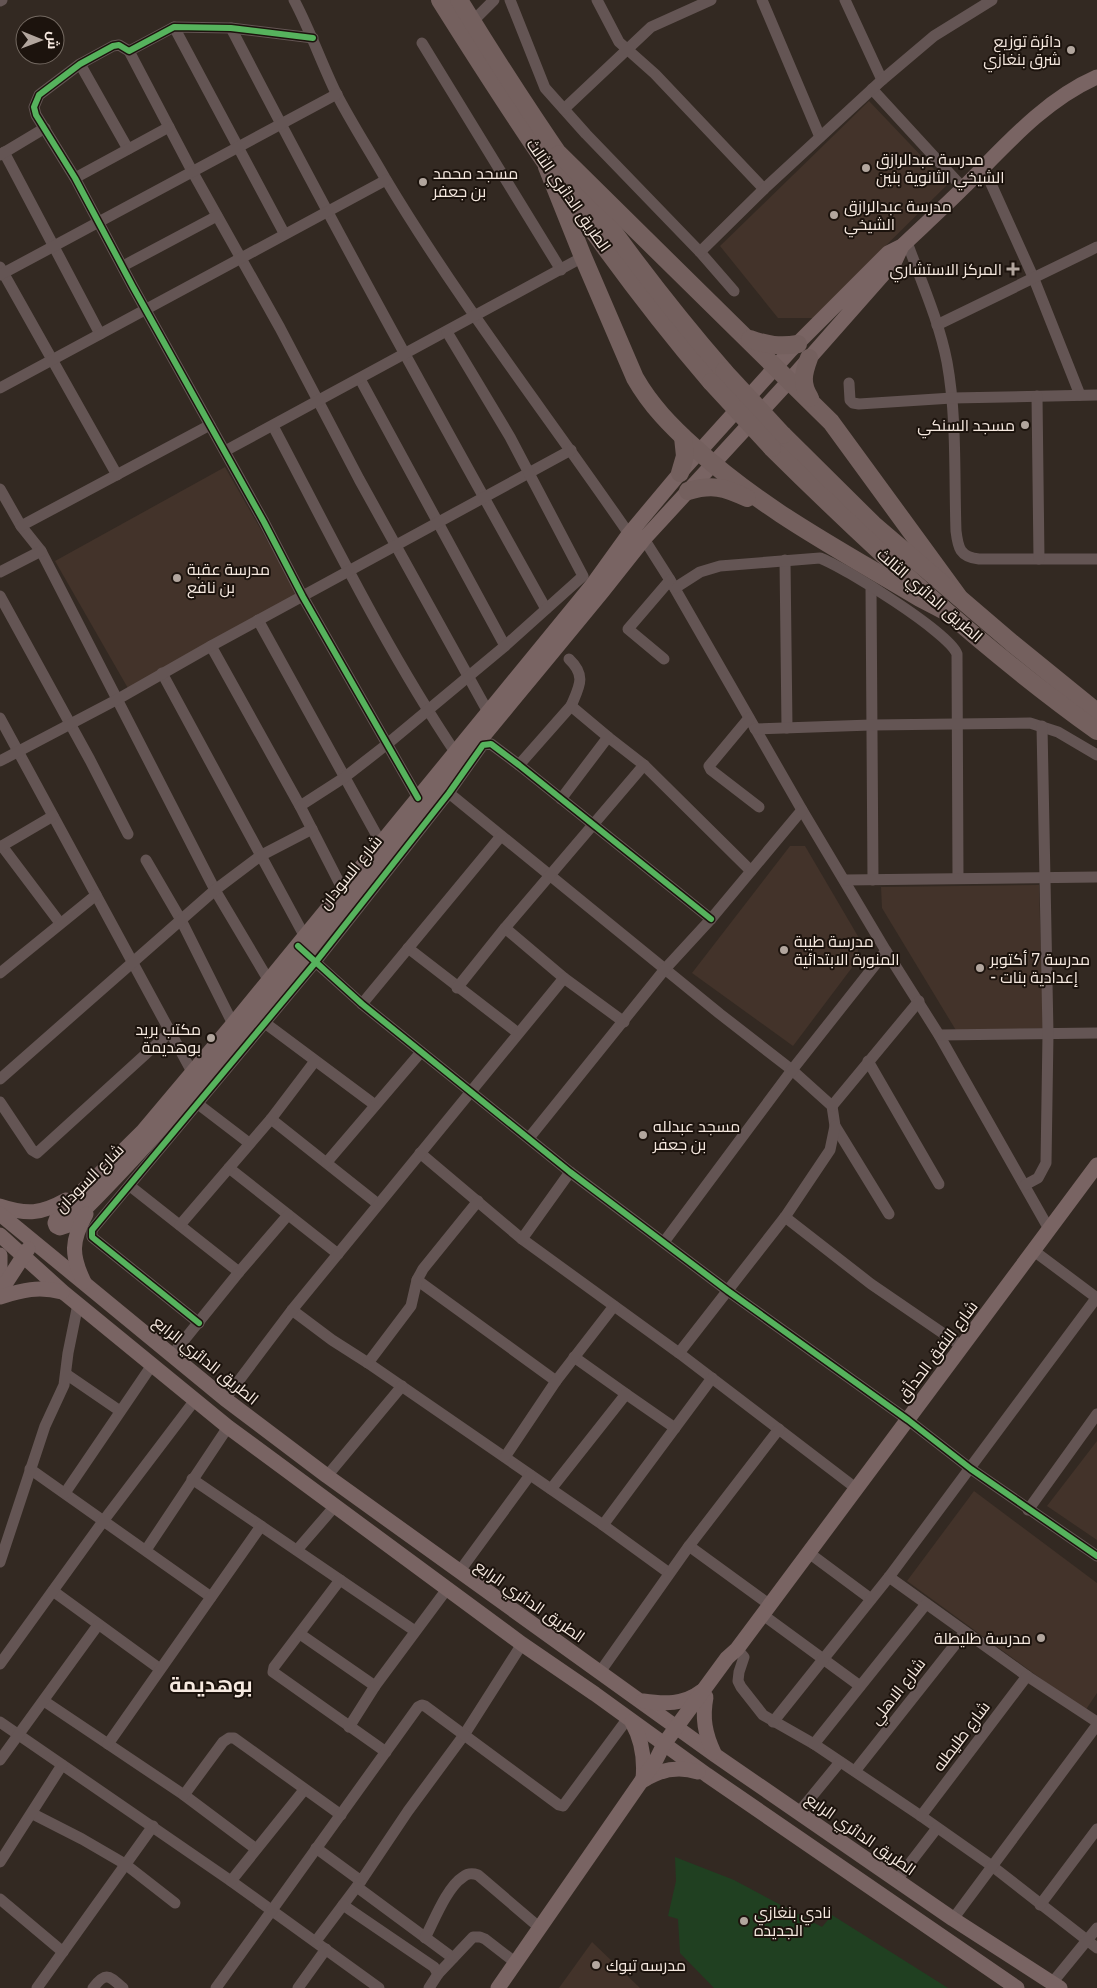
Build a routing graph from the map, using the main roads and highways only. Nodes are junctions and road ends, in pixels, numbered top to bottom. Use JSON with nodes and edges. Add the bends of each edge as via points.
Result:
{"nodes":[{"id":1,"x":440,"y":0,"type":"edge"},
{"id":2,"x":458,"y":0,"type":"edge"},
{"id":3,"x":1097,"y":77,"type":"edge"},
{"id":4,"x":553,"y":161,"type":"junction"},
{"id":5,"x":904,"y":244,"type":"junction"},
{"id":6,"x":748,"y":339,"type":"junction"},
{"id":7,"x":798,"y":344,"type":"junction"},
{"id":8,"x":809,"y":358,"type":"junction"},
{"id":9,"x":776,"y":367,"type":"junction"},
{"id":10,"x":790,"y":380,"type":"junction"},
{"id":11,"x":812,"y":403,"type":"junction"},
{"id":12,"x":683,"y":437,"type":"junction"},
{"id":13,"x":778,"y":442,"type":"junction"},
{"id":14,"x":699,"y":452,"type":"junction"},
{"id":15,"x":713,"y":464,"type":"junction"},
{"id":16,"x":680,"y":473,"type":"junction"},
{"id":17,"x":688,"y":492,"type":"junction"},
{"id":18,"x":772,"y":509,"type":"junction"},
{"id":19,"x":637,"y":537,"type":"junction"},
{"id":20,"x":958,"y":596,"type":"junction"},
{"id":21,"x":943,"y":610,"type":"junction"},
{"id":22,"x":549,"y":646,"type":"junction"},
{"id":23,"x":1097,"y":712,"type":"edge"},
{"id":24,"x":1097,"y":731,"type":"edge"},
{"id":25,"x":306,"y":950,"type":"junction"},
{"id":26,"x":1097,"y":1165,"type":"edge"},
{"id":27,"x":87,"y":1197,"type":"junction"},
{"id":28,"x":0,"y":1206,"type":"edge"},
{"id":29,"x":0,"y":1214,"type":"edge"},
{"id":30,"x":0,"y":1235,"type":"edge"},
{"id":31,"x":34,"y":1243,"type":"junction"},
{"id":32,"x":0,"y":1255,"type":"edge"},
{"id":33,"x":24,"y":1256,"type":"junction"},
{"id":34,"x":0,"y":1280,"type":"edge"},
{"id":35,"x":85,"y":1283,"type":"junction"},
{"id":36,"x":0,"y":1292,"type":"edge"},
{"id":37,"x":63,"y":1292,"type":"junction"},
{"id":38,"x":0,"y":1297,"type":"edge"},
{"id":39,"x":392,"y":1524,"type":"junction"},
{"id":40,"x":380,"y":1540,"type":"junction"},
{"id":41,"x":707,"y":1692,"type":"junction"},
{"id":42,"x":638,"y":1700,"type":"junction"},
{"id":43,"x":630,"y":1719,"type":"junction"},
{"id":44,"x":679,"y":1729,"type":"junction"},
{"id":45,"x":666,"y":1746,"type":"junction"},
{"id":46,"x":715,"y":1755,"type":"junction"},
{"id":47,"x":706,"y":1775,"type":"junction"},
{"id":48,"x":642,"y":1781,"type":"junction"},
{"id":49,"x":1056,"y":1985,"type":"edge"},
{"id":50,"x":498,"y":1988,"type":"edge"},
{"id":51,"x":1017,"y":1988,"type":"edge"}],
"edges":[{"from":1,"to":4,"type":"highway","name":"الطريق الدائري الثالث"},
{"from":2,"to":4,"type":"highway","name":"الطريق الدائري الثالث"},
{"from":3,"to":5,"type":"main road","via":[[1066,94],[1040,114]]},
{"from":4,"to":6,"type":"highway"},
{"from":4,"to":12,"type":"highway","via":[[583,257],[625,354],[644,394]]},
{"from":4,"to":13,"type":"highway","name":"الطريق الدائري الثالث","bridge":true,"via":[[571,201],[656,314]]},
{"from":5,"to":7,"type":"main road","via":[[888,253]]},
{"from":5,"to":8,"type":"main road","via":[[895,261]]},
{"from":6,"to":7,"type":"highway","via":[[771,346]]},
{"from":6,"to":9,"type":"highway"},
{"from":7,"to":9,"type":"main road"},
{"from":8,"to":10,"type":"main road"},
{"from":8,"to":11,"type":"highway","via":[[803,383]]},
{"from":9,"to":10,"type":"highway"},
{"from":9,"to":14,"type":"main road"},
{"from":10,"to":11,"type":"highway"},
{"from":10,"to":15,"type":"main road"},
{"from":11,"to":20,"type":"highway","via":[[856,454]]},
{"from":12,"to":14,"type":"highway"},
{"from":12,"to":16,"type":"highway","via":[[685,456]]},
{"from":13,"to":20,"type":"highway","name":"الطريق الدائري الثالث"},
{"from":13,"to":21,"type":"highway","name":"الطريق الدائري الثالث","via":[[856,531]]},
{"from":14,"to":15,"type":"highway"},
{"from":14,"to":16,"type":"main road"},
{"from":15,"to":17,"type":"main road"},
{"from":15,"to":18,"type":"highway"},
{"from":16,"to":19,"type":"main road"},
{"from":17,"to":18,"type":"highway","via":[[720,487]]},
{"from":17,"to":19,"type":"main road"},
{"from":18,"to":21,"type":"highway"},
{"from":19,"to":22,"type":"main road","name":"شارع السودان"},
{"from":20,"to":23,"type":"highway","name":"الطريق الدائري الثالث"},
{"from":21,"to":24,"type":"highway","name":"الطريق الدائري الثالث"},
{"from":22,"to":25,"type":"main road","name":"شارع السودان","via":[[445,790]]},
{"from":22,"to":25,"type":"main road","name":"شارع السودان","via":[[488,712],[343,890]]},
{"from":25,"to":27,"type":"main road","name":"شارع السودان","via":[[269,981]]},
{"from":25,"to":27,"type":"main road","name":"شارع السودان","via":[[120,1175]]},
{"from":26,"to":41,"type":"main road","name":"شارع النفق الحدأق"},
{"from":27,"to":28,"type":"main road","via":[[41,1212],[29,1213]]},
{"from":27,"to":35,"type":"main road","via":[[74,1243],[77,1266]]},
{"from":29,"to":31,"type":"main road","name":"الطريق الدائري الرابع"},
{"from":30,"to":33,"type":"main road"},
{"from":31,"to":33,"type":"main road"},
{"from":31,"to":35,"type":"main road","name":"الطريق الدائري الرابع"},
{"from":32,"to":34,"type":"main road"},
{"from":33,"to":36,"type":"main road"},
{"from":33,"to":37,"type":"main road"},
{"from":35,"to":39,"type":"main road","name":"الطريق الدائري الرابع","via":[[225,1399]]},
{"from":37,"to":38,"type":"main road","via":[[39,1288]]},
{"from":37,"to":40,"type":"main road","via":[[228,1427]]},
{"from":39,"to":40,"type":"main road"},
{"from":39,"to":42,"type":"main road","name":"الطريق الدائري الرابع"},
{"from":40,"to":43,"type":"main road"},
{"from":41,"to":42,"type":"main road","via":[[673,1703]]},
{"from":41,"to":44,"type":"main road","name":"شارع النفق الحدأق"},
{"from":41,"to":46,"type":"main road","via":[[705,1730]]},
{"from":42,"to":44,"type":"main road","name":"الطريق الدائري الرابع"},
{"from":43,"to":45,"type":"main road"},
{"from":43,"to":48,"type":"main road","via":[[643,1753]]},
{"from":44,"to":45,"type":"main road","name":"شارع النفق الحدأق"},
{"from":44,"to":46,"type":"main road","name":"الطريق الدائري الرابع"},
{"from":45,"to":47,"type":"main road"},
{"from":45,"to":48,"type":"main road","name":"شارع النفق الحدأق"},
{"from":46,"to":49,"type":"main road","name":"الطريق الدائري الرابع"},
{"from":47,"to":48,"type":"main road","via":[[679,1768],[660,1772]]},
{"from":47,"to":51,"type":"main road"},
{"from":48,"to":50,"type":"main road","name":"شارع النفق الحدأق"}]}
